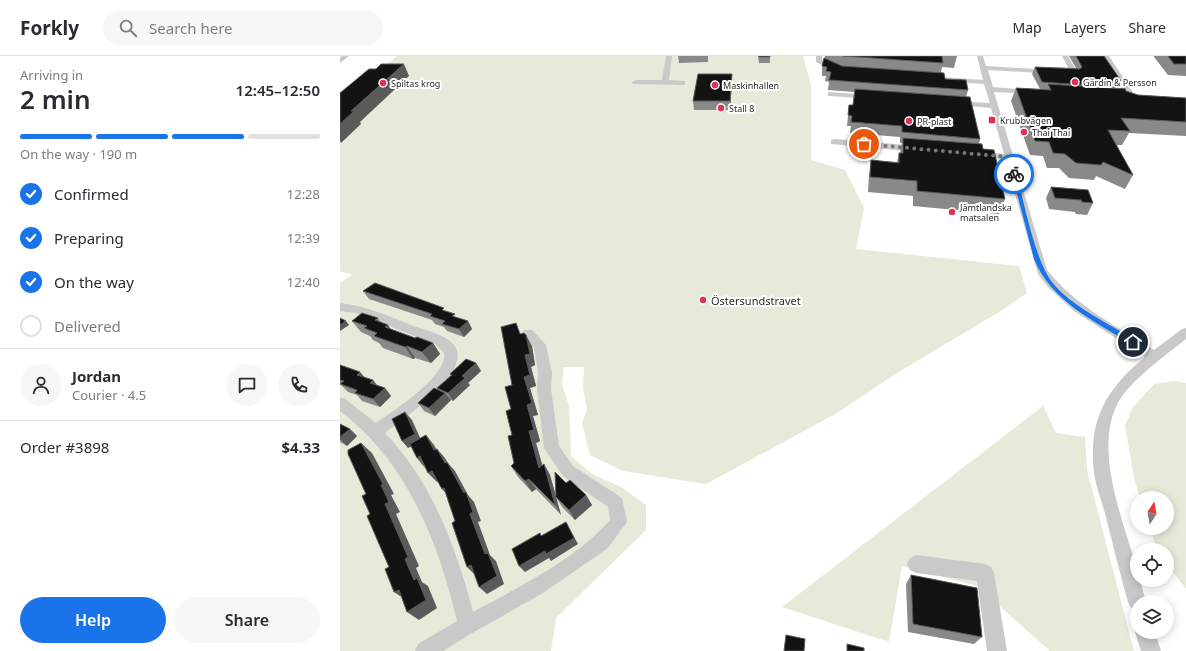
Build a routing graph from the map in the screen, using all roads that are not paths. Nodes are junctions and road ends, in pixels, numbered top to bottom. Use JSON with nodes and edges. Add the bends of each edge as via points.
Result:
{"nodes":[{"id":1,"x":346,"y":56,"type":"edge"},
{"id":2,"x":669,"y":56,"type":"edge"},
{"id":3,"x":819,"y":56,"type":"edge"},
{"id":4,"x":980,"y":56,"type":"edge"},
{"id":5,"x":1065,"y":56,"type":"edge"},
{"id":6,"x":1106,"y":56,"type":"edge"},
{"id":7,"x":340,"y":61,"type":"edge"},
{"id":8,"x":984,"y":68,"type":"junction"},
{"id":9,"x":849,"y":72,"type":"edge"},
{"id":10,"x":917,"y":77,"type":"edge"},
{"id":11,"x":636,"y":82,"type":"dead end"},
{"id":12,"x":665,"y":82,"type":"junction"},
{"id":13,"x":682,"y":83,"type":"dead end"},
{"id":14,"x":989,"y":88,"type":"junction"},
{"id":15,"x":831,"y":94,"type":"dead end"},
{"id":16,"x":1040,"y":95,"type":"edge"},
{"id":17,"x":877,"y":97,"type":"edge"},
{"id":18,"x":945,"y":102,"type":"edge"},
{"id":19,"x":1140,"y":104,"type":"edge"},
{"id":20,"x":994,"y":106,"type":"junction"},
{"id":21,"x":834,"y":138,"type":"dead end"},
{"id":22,"x":971,"y":145,"type":"edge"},
{"id":23,"x":926,"y":146,"type":"edge"},
{"id":24,"x":1008,"y":152,"type":"junction"},
{"id":25,"x":965,"y":153,"type":"edge"},
{"id":26,"x":340,"y":307,"type":"edge"},
{"id":27,"x":1186,"y":332,"type":"edge"},
{"id":28,"x":528,"y":333,"type":"dead end"},
{"id":29,"x":1154,"y":357,"type":"junction"},
{"id":30,"x":340,"y":403,"type":"edge"},
{"id":31,"x":375,"y":432,"type":"junction"},
{"id":32,"x":916,"y":564,"type":"dead end"},
{"id":33,"x":1135,"y":595,"type":"edge"},
{"id":34,"x":467,"y":625,"type":"junction"},
{"id":35,"x":1147,"y":639,"type":"edge"},
{"id":36,"x":425,"y":651,"type":"edge"},
{"id":37,"x":998,"y":651,"type":"edge"},
{"id":38,"x":1151,"y":651,"type":"edge"}],
"edges":[{"from":1,"to":7,"type":"street"},
{"from":2,"to":12,"type":"street"},
{"from":3,"to":9,"type":"street","via":[[818,61],[841,72]]},
{"from":4,"to":8,"type":"street"},
{"from":5,"to":8,"type":"street","via":[[1075,73]]},
{"from":6,"to":19,"type":"street","via":[[1134,100],[1118,101]]},
{"from":8,"to":14,"type":"street"},
{"from":10,"to":14,"type":"street"},
{"from":11,"to":12,"type":"street"},
{"from":12,"to":13,"type":"street"},
{"from":14,"to":16,"type":"street"},
{"from":14,"to":20,"type":"street"},
{"from":15,"to":17,"type":"street"},
{"from":18,"to":20,"type":"street"},
{"from":20,"to":24,"type":"street"},
{"from":21,"to":23,"type":"street"},
{"from":22,"to":24,"type":"street"},
{"from":24,"to":25,"type":"street"},
{"from":24,"to":29,"type":"street","via":[[1037,259],[1051,285],[1069,302]]},
{"from":26,"to":31,"type":"street","via":[[358,309],[440,341],[449,348],[451,358],[442,377]]},
{"from":27,"to":29,"type":"street"},
{"from":28,"to":34,"type":"street","via":[[540,345],[546,372],[544,389],[552,448],[568,471],[616,503],[619,522],[602,542],[537,587]]},
{"from":29,"to":33,"type":"street","via":[[1121,387],[1113,399],[1104,421],[1101,446],[1102,473]]},
{"from":30,"to":31,"type":"street"},
{"from":31,"to":34,"type":"street","via":[[419,492],[442,540]]},
{"from":32,"to":37,"type":"street","via":[[985,573]]},
{"from":34,"to":36,"type":"street"},
{"from":35,"to":38,"type":"street"}]}
